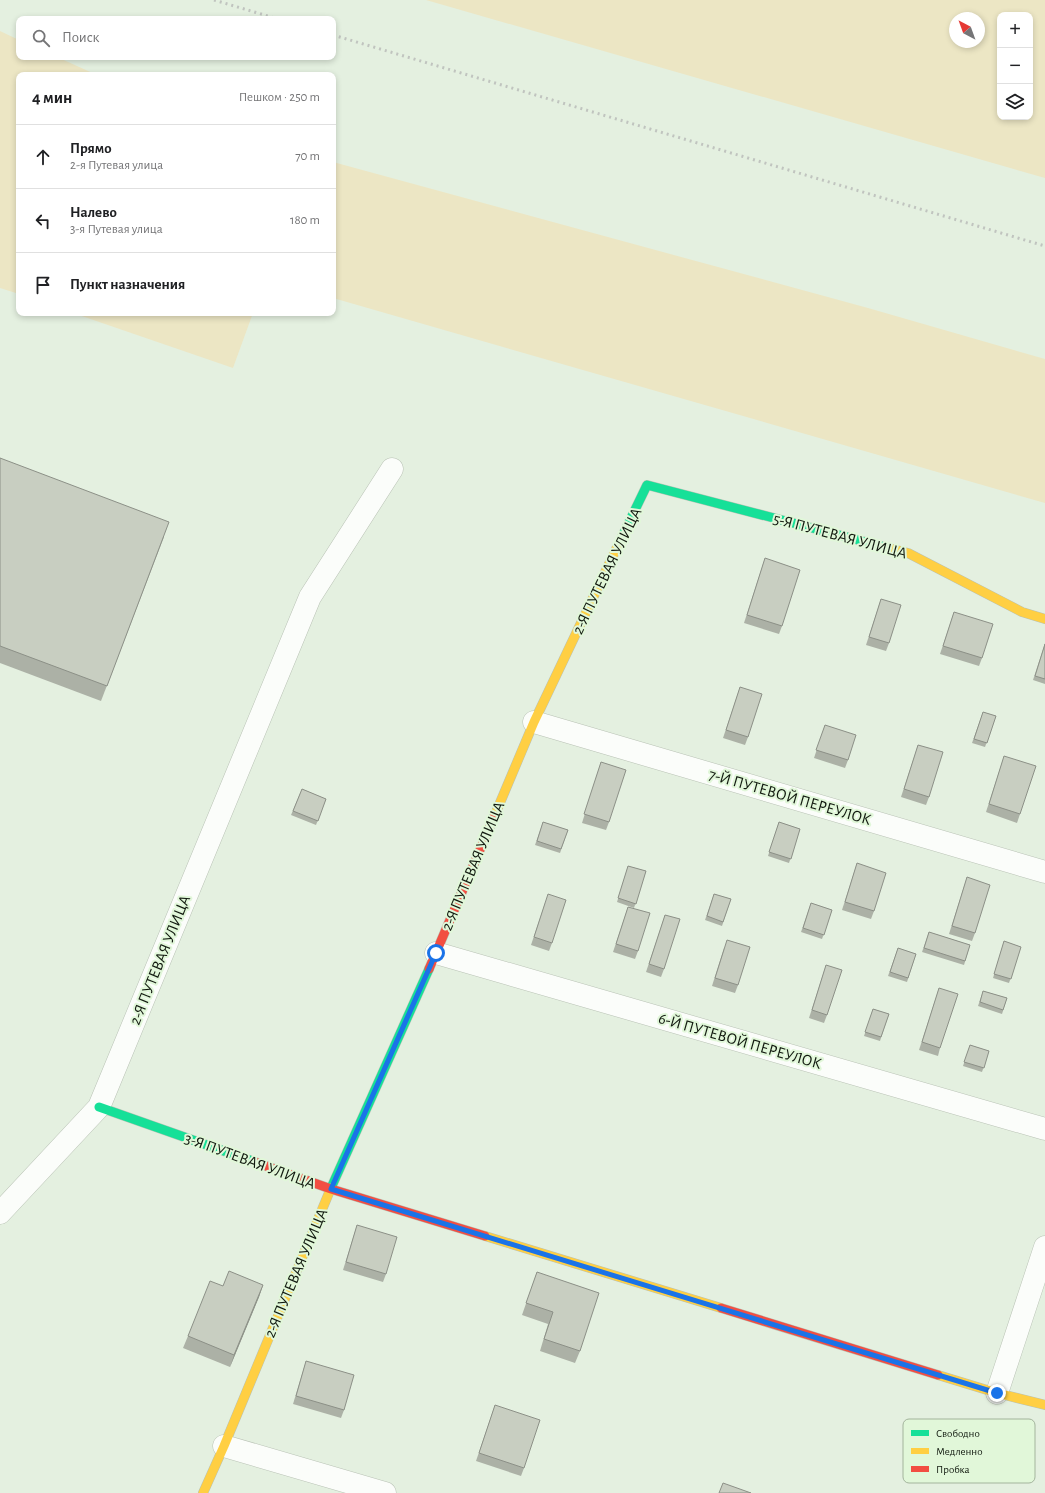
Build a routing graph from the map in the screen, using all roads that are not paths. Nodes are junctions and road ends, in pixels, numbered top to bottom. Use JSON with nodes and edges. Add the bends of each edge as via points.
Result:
{"nodes":[{"id":1,"x":392,"y":469,"type":"dead end"},
{"id":2,"x":647,"y":485,"type":"joint"},
{"id":3,"x":1045,"y":619,"type":"edge"},
{"id":4,"x":534,"y":722,"type":"junction"},
{"id":5,"x":1045,"y":872,"type":"edge"},
{"id":6,"x":436,"y":953,"type":"junction"},
{"id":7,"x":99,"y":1107,"type":"junction"},
{"id":8,"x":1045,"y":1129,"type":"edge"},
{"id":9,"x":331,"y":1189,"type":"junction"},
{"id":10,"x":0,"y":1213,"type":"edge"},
{"id":11,"x":1045,"y":1247,"type":"edge"},
{"id":12,"x":997,"y":1393,"type":"junction"},
{"id":13,"x":1045,"y":1405,"type":"edge"},
{"id":14,"x":224,"y":1446,"type":"junction"},
{"id":15,"x":203,"y":1493,"type":"edge"},
{"id":16,"x":386,"y":1493,"type":"edge"}],
"edges":[{"from":1,"to":7,"type":"street","name":"2-Я ПУТЕВАЯ УЛИЦА","via":[[310,597]]},
{"from":2,"to":3,"type":"street","name":"5-Я ПУТЕВАЯ УЛИЦА","via":[[908,553],[1022,612]]},
{"from":2,"to":4,"type":"street","name":"2-Я ПУТЕВАЯ УЛИЦА"},
{"from":4,"to":5,"type":"street","name":"7-Й ПУТЕВОЙ ПЕРЕУЛОК"},
{"from":4,"to":6,"type":"street","name":"2-Я ПУТЕВАЯ УЛИЦА"},
{"from":6,"to":8,"type":"street","name":"6-Й ПУТЕВОЙ ПЕРЕУЛОК"},
{"from":6,"to":9,"type":"street","name":"2-Я ПУТЕВАЯ УЛИЦА"},
{"from":7,"to":9,"type":"street","name":"3-Я ПУТЕВАЯ УЛИЦА"},
{"from":7,"to":10,"type":"street","name":"2-Я ПУТЕВАЯ УЛИЦА"},
{"from":9,"to":12,"type":"street","name":"3-Я ПУТЕВАЯ УЛИЦА"},
{"from":9,"to":14,"type":"street","name":"2-Я ПУТЕВАЯ УЛИЦА"},
{"from":11,"to":12,"type":"street"},
{"from":12,"to":13,"type":"street","name":"3-Я ПУТЕВАЯ УЛИЦА"},
{"from":14,"to":15,"type":"street","name":"2-Я ПУТЕВАЯ УЛИЦА"},
{"from":14,"to":16,"type":"street"}]}
